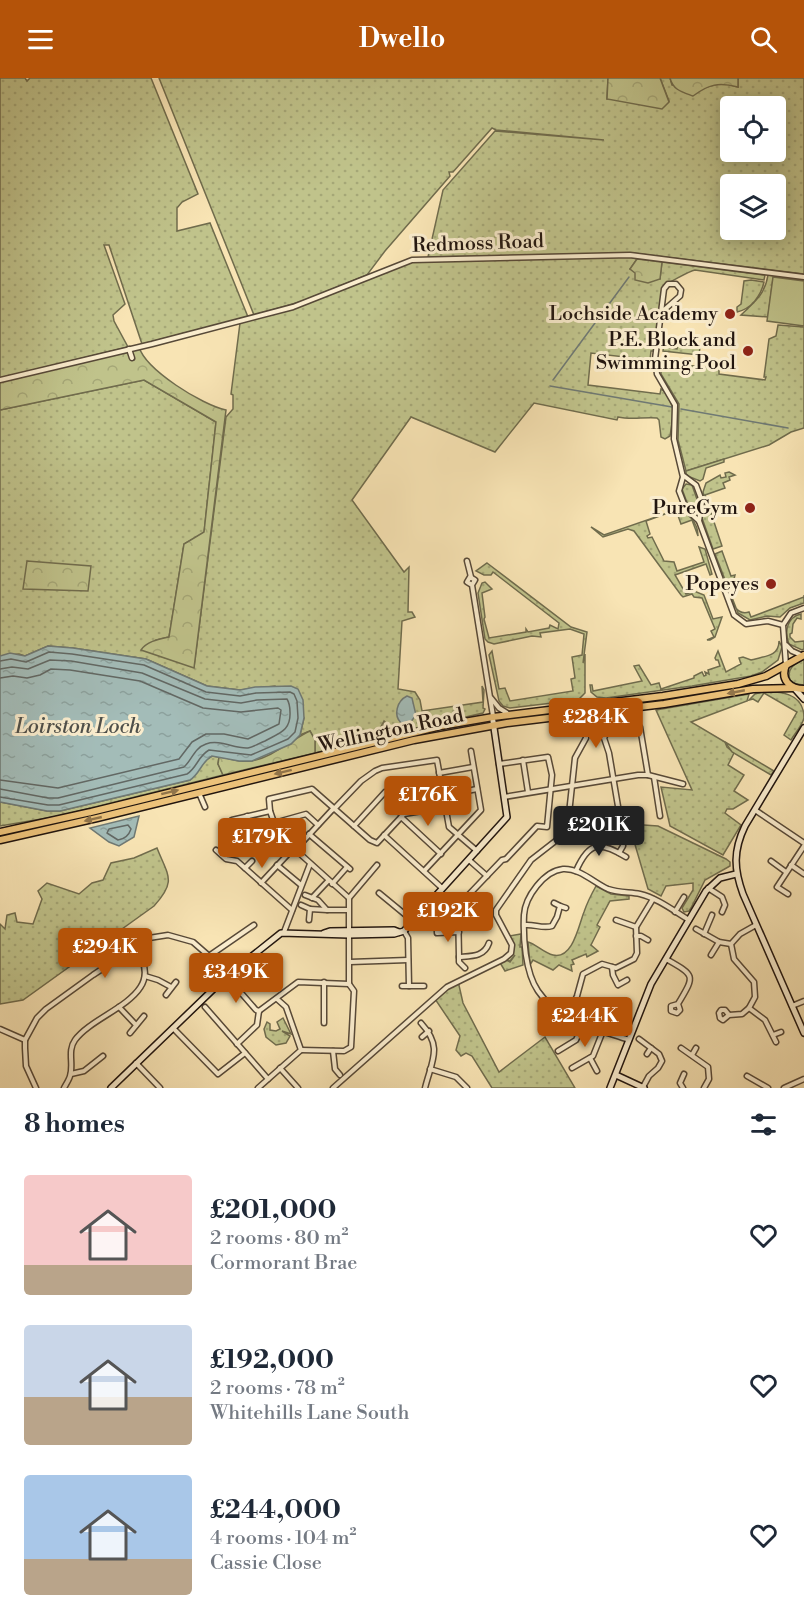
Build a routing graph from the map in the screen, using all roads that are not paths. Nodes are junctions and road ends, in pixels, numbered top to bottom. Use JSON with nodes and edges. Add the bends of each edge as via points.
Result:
{"nodes":[{"id":1,"x":804,"y":277,"type":"edge"},
{"id":2,"x":660,"y":316,"type":"junction"},
{"id":3,"x":129,"y":349,"type":"junction"},
{"id":4,"x":132,"y":358,"type":"dead end"},
{"id":5,"x":0,"y":380,"type":"edge"},
{"id":6,"x":683,"y":475,"type":"junction"},
{"id":7,"x":690,"y":482,"type":"junction"},
{"id":8,"x":682,"y":484,"type":"junction"},
{"id":9,"x":700,"y":510,"type":"junction"},
{"id":10,"x":692,"y":513,"type":"junction"},
{"id":11,"x":699,"y":521,"type":"junction"},
{"id":12,"x":467,"y":561,"type":"dead end"},
{"id":13,"x":804,"y":608,"type":"edge"},
{"id":14,"x":783,"y":625,"type":"junction"},
{"id":15,"x":785,"y":644,"type":"junction"},
{"id":16,"x":804,"y":655,"type":"edge"},
{"id":17,"x":786,"y":665,"type":"junction"},
{"id":18,"x":794,"y":688,"type":"junction"},
{"id":19,"x":804,"y":688,"type":"edge"},
{"id":20,"x":490,"y":698,"type":"junction"},
{"id":21,"x":804,"y":699,"type":"edge"},
{"id":22,"x":511,"y":714,"type":"junction"},
{"id":23,"x":493,"y":717,"type":"junction"},
{"id":24,"x":586,"y":724,"type":"dead end"},
{"id":25,"x":494,"y":726,"type":"junction"},
{"id":26,"x":804,"y":728,"type":"edge"},
{"id":27,"x":471,"y":751,"type":"dead end"},
{"id":28,"x":523,"y":760,"type":"junction"},
{"id":29,"x":499,"y":764,"type":"junction"},
{"id":30,"x":473,"y":767,"type":"junction"},
{"id":31,"x":439,"y":773,"type":"junction"},
{"id":32,"x":648,"y":776,"type":"junction"},
{"id":33,"x":654,"y":777,"type":"junction"},
{"id":34,"x":613,"y":779,"type":"junction"},
{"id":35,"x":683,"y":784,"type":"dead end"},
{"id":36,"x":573,"y":785,"type":"junction"},
{"id":37,"x":477,"y":789,"type":"junction"},
{"id":38,"x":552,"y":789,"type":"junction"},
{"id":39,"x":467,"y":791,"type":"dead end"},
{"id":40,"x":528,"y":792,"type":"junction"},
{"id":41,"x":199,"y":793,"type":"junction"},
{"id":42,"x":504,"y":797,"type":"junction"},
{"id":43,"x":205,"y":807,"type":"dead end"},
{"id":44,"x":444,"y":807,"type":"junction"},
{"id":45,"x":335,"y":808,"type":"junction"},
{"id":46,"x":755,"y":810,"type":"junction"},
{"id":47,"x":270,"y":811,"type":"junction"},
{"id":48,"x":425,"y":811,"type":"junction"},
{"id":49,"x":247,"y":816,"type":"junction"},
{"id":50,"x":660,"y":816,"type":"dead end"},
{"id":51,"x":401,"y":817,"type":"junction"},
{"id":52,"x":620,"y":818,"type":"dead end"},
{"id":53,"x":232,"y":820,"type":"dead end"},
{"id":54,"x":274,"y":823,"type":"junction"},
{"id":55,"x":318,"y":825,"type":"junction"},
{"id":56,"x":354,"y":826,"type":"junction"},
{"id":57,"x":0,"y":831,"type":"edge"},
{"id":58,"x":252,"y":831,"type":"dead end"},
{"id":59,"x":309,"y":834,"type":"junction"},
{"id":60,"x":384,"y":835,"type":"junction"},
{"id":61,"x":458,"y":835,"type":"junction"},
{"id":62,"x":0,"y":840,"type":"edge"},
{"id":63,"x":804,"y":844,"type":"edge"},
{"id":64,"x":623,"y":846,"type":"dead end"},
{"id":65,"x":216,"y":850,"type":"dead end"},
{"id":66,"x":295,"y":850,"type":"junction"},
{"id":67,"x":477,"y":851,"type":"junction"},
{"id":68,"x":289,"y":853,"type":"dead end"},
{"id":69,"x":619,"y":853,"type":"junction"},
{"id":70,"x":441,"y":854,"type":"junction"},
{"id":71,"x":626,"y":857,"type":"dead end"},
{"id":72,"x":469,"y":860,"type":"junction"},
{"id":73,"x":252,"y":861,"type":"dead end"},
{"id":74,"x":771,"y":861,"type":"dead end"},
{"id":75,"x":310,"y":864,"type":"junction"},
{"id":76,"x":377,"y":865,"type":"dead end"},
{"id":77,"x":791,"y":865,"type":"junction"},
{"id":78,"x":277,"y":866,"type":"junction"},
{"id":79,"x":245,"y":868,"type":"junction"},
{"id":80,"x":423,"y":871,"type":"junction"},
{"id":81,"x":576,"y":871,"type":"junction"},
{"id":82,"x":786,"y":872,"type":"junction"},
{"id":83,"x":736,"y":874,"type":"junction"},
{"id":84,"x":804,"y":874,"type":"edge"},
{"id":85,"x":487,"y":876,"type":"junction"},
{"id":86,"x":330,"y":882,"type":"junction"},
{"id":87,"x":261,"y":883,"type":"junction"},
{"id":88,"x":301,"y":885,"type":"junction"},
{"id":89,"x":442,"y":888,"type":"junction"},
{"id":90,"x":707,"y":888,"type":"junction"},
{"id":91,"x":379,"y":893,"type":"dead end"},
{"id":92,"x":788,"y":894,"type":"dead end"},
{"id":93,"x":305,"y":895,"type":"dead end"},
{"id":94,"x":684,"y":897,"type":"dead end"},
{"id":95,"x":312,"y":898,"type":"junction"},
{"id":96,"x":349,"y":898,"type":"junction"},
{"id":97,"x":466,"y":898,"type":"junction"},
{"id":98,"x":653,"y":899,"type":"junction"},
{"id":99,"x":431,"y":902,"type":"junction"},
{"id":100,"x":554,"y":903,"type":"dead end"},
{"id":101,"x":301,"y":905,"type":"dead end"},
{"id":102,"x":560,"y":906,"type":"junction"},
{"id":103,"x":566,"y":908,"type":"dead end"},
{"id":104,"x":310,"y":909,"type":"junction"},
{"id":105,"x":292,"y":910,"type":"junction"},
{"id":106,"x":327,"y":910,"type":"junction"},
{"id":107,"x":348,"y":910,"type":"junction"},
{"id":108,"x":675,"y":912,"type":"junction"},
{"id":109,"x":722,"y":912,"type":"dead end"},
{"id":110,"x":626,"y":915,"type":"dead end"},
{"id":111,"x":712,"y":915,"type":"dead end"},
{"id":112,"x":309,"y":920,"type":"dead end"},
{"id":113,"x":616,"y":920,"type":"dead end"},
{"id":114,"x":689,"y":920,"type":"junction"},
{"id":115,"x":413,"y":921,"type":"junction"},
{"id":116,"x":488,"y":922,"type":"dead end"},
{"id":117,"x":624,"y":922,"type":"junction"},
{"id":118,"x":242,"y":924,"type":"dead end"},
{"id":119,"x":254,"y":925,"type":"dead end"},
{"id":120,"x":756,"y":925,"type":"junction"},
{"id":121,"x":525,"y":926,"type":"junction"},
{"id":122,"x":636,"y":927,"type":"junction"},
{"id":123,"x":696,"y":929,"type":"dead end"},
{"id":124,"x":246,"y":930,"type":"junction"},
{"id":125,"x":284,"y":932,"type":"junction"},
{"id":126,"x":402,"y":932,"type":"junction"},
{"id":127,"x":459,"y":932,"type":"junction"},
{"id":128,"x":349,"y":933,"type":"junction"},
{"id":129,"x":704,"y":934,"type":"junction"},
{"id":130,"x":636,"y":936,"type":"junction"},
{"id":131,"x":648,"y":940,"type":"dead end"},
{"id":132,"x":719,"y":942,"type":"junction"},
{"id":133,"x":489,"y":943,"type":"dead end"},
{"id":134,"x":731,"y":944,"type":"junction"},
{"id":135,"x":134,"y":946,"type":"junction"},
{"id":136,"x":711,"y":955,"type":"dead end"},
{"id":137,"x":209,"y":956,"type":"junction"},
{"id":138,"x":459,"y":957,"type":"junction"},
{"id":139,"x":666,"y":959,"type":"junction"},
{"id":140,"x":408,"y":960,"type":"junction"},
{"id":141,"x":350,"y":962,"type":"junction"},
{"id":142,"x":612,"y":967,"type":"junction"},
{"id":143,"x":465,"y":968,"type":"dead end"},
{"id":144,"x":145,"y":976,"type":"junction"},
{"id":145,"x":227,"y":976,"type":"junction"},
{"id":146,"x":627,"y":980,"type":"dead end"},
{"id":147,"x":176,"y":982,"type":"dead end"},
{"id":148,"x":324,"y":982,"type":"junction"},
{"id":149,"x":349,"y":984,"type":"junction"},
{"id":150,"x":402,"y":986,"type":"dead end"},
{"id":151,"x":409,"y":986,"type":"junction"},
{"id":152,"x":424,"y":986,"type":"dead end"},
{"id":153,"x":171,"y":987,"type":"junction"},
{"id":154,"x":166,"y":994,"type":"dead end"},
{"id":155,"x":277,"y":999,"type":"junction"},
{"id":156,"x":804,"y":1001,"type":"edge"},
{"id":157,"x":678,"y":1004,"type":"dead end"},
{"id":158,"x":792,"y":1006,"type":"junction"},
{"id":159,"x":118,"y":1007,"type":"junction"},
{"id":160,"x":205,"y":1007,"type":"dead end"},
{"id":161,"x":749,"y":1008,"type":"junction"},
{"id":162,"x":259,"y":1011,"type":"junction"},
{"id":163,"x":729,"y":1015,"type":"dead end"},
{"id":164,"x":144,"y":1016,"type":"dead end"},
{"id":165,"x":567,"y":1017,"type":"junction"},
{"id":166,"x":3,"y":1022,"type":"dead end"},
{"id":167,"x":324,"y":1023,"type":"dead end"},
{"id":168,"x":421,"y":1023,"type":"dead end"},
{"id":169,"x":583,"y":1024,"type":"junction"},
{"id":170,"x":136,"y":1025,"type":"junction"},
{"id":171,"x":173,"y":1028,"type":"junction"},
{"id":172,"x":0,"y":1029,"type":"edge"},
{"id":173,"x":429,"y":1031,"type":"junction"},
{"id":174,"x":603,"y":1031,"type":"junction"},
{"id":175,"x":781,"y":1032,"type":"dead end"},
{"id":176,"x":130,"y":1033,"type":"dead end"},
{"id":177,"x":804,"y":1033,"type":"edge"},
{"id":178,"x":773,"y":1035,"type":"junction"},
{"id":179,"x":422,"y":1037,"type":"dead end"},
{"id":180,"x":639,"y":1039,"type":"dead end"},
{"id":181,"x":26,"y":1040,"type":"junction"},
{"id":182,"x":629,"y":1040,"type":"junction"},
{"id":183,"x":776,"y":1042,"type":"dead end"},
{"id":184,"x":237,"y":1044,"type":"junction"},
{"id":185,"x":696,"y":1047,"type":"dead end"},
{"id":186,"x":651,"y":1048,"type":"junction"},
{"id":187,"x":681,"y":1048,"type":"dead end"},
{"id":188,"x":301,"y":1050,"type":"junction"},
{"id":189,"x":333,"y":1051,"type":"junction"},
{"id":190,"x":558,"y":1051,"type":"dead end"},
{"id":191,"x":245,"y":1053,"type":"junction"},
{"id":192,"x":647,"y":1054,"type":"dead end"},
{"id":193,"x":91,"y":1055,"type":"dead end"},
{"id":194,"x":692,"y":1055,"type":"junction"},
{"id":195,"x":104,"y":1056,"type":"dead end"},
{"id":196,"x":590,"y":1058,"type":"junction"},
{"id":197,"x":96,"y":1062,"type":"junction"},
{"id":198,"x":136,"y":1063,"type":"junction"},
{"id":199,"x":280,"y":1068,"type":"junction"},
{"id":200,"x":572,"y":1068,"type":"dead end"},
{"id":201,"x":430,"y":1070,"type":"junction"},
{"id":202,"x":597,"y":1071,"type":"dead end"},
{"id":203,"x":71,"y":1074,"type":"junction"},
{"id":204,"x":684,"y":1074,"type":"dead end"},
{"id":205,"x":340,"y":1075,"type":"dead end"},
{"id":206,"x":616,"y":1075,"type":"junction"},
{"id":207,"x":747,"y":1076,"type":"dead end"},
{"id":208,"x":268,"y":1079,"type":"junction"},
{"id":209,"x":804,"y":1079,"type":"edge"},
{"id":210,"x":795,"y":1086,"type":"edge"},
{"id":211,"x":464,"y":1087,"type":"edge"},
{"id":212,"x":36,"y":1088,"type":"edge"},
{"id":213,"x":64,"y":1088,"type":"edge"},
{"id":214,"x":111,"y":1088,"type":"edge"},
{"id":215,"x":160,"y":1088,"type":"edge"},
{"id":216,"x":258,"y":1088,"type":"edge"},
{"id":217,"x":298,"y":1088,"type":"edge"},
{"id":218,"x":333,"y":1088,"type":"edge"},
{"id":219,"x":425,"y":1088,"type":"edge"},
{"id":220,"x":610,"y":1088,"type":"edge"},
{"id":221,"x":644,"y":1088,"type":"edge"},
{"id":222,"x":683,"y":1088,"type":"edge"},
{"id":223,"x":704,"y":1088,"type":"edge"},
{"id":224,"x":768,"y":1088,"type":"edge"},
{"id":225,"x":784,"y":1088,"type":"edge"}],
"edges":[{"from":1,"to":3,"type":"street","name":"Redmoss Road","via":[[630,255],[412,260],[293,307]]},
{"from":2,"to":2,"type":"street","via":[[664,288],[676,284],[680,296]]},
{"from":2,"to":6,"type":"street","via":[[655,367],[675,405],[674,442]]},
{"from":3,"to":4,"type":"street"},
{"from":3,"to":5,"type":"street","name":"Redmoss Road"},
{"from":6,"to":7,"type":"street"},
{"from":6,"to":8,"type":"street"},
{"from":7,"to":8,"type":"street"},
{"from":7,"to":9,"type":"street","via":[[696,485],[702,501]]},
{"from":8,"to":10,"type":"street","via":[[681,497]]},
{"from":9,"to":10,"type":"street"},
{"from":9,"to":11,"type":"street"},
{"from":10,"to":11,"type":"street"},
{"from":11,"to":14,"type":"street","via":[[735,617],[748,624],[766,621]]},
{"from":12,"to":20,"type":"street","via":[[471,577],[467,582],[472,585]]},
{"from":13,"to":14,"type":"street","via":[[789,615]]},
{"from":14,"to":15,"type":"street"},
{"from":15,"to":16,"type":"street","via":[[794,653]]},
{"from":15,"to":17,"type":"street"},
{"from":16,"to":17,"type":"main road","name":"Wellington Road"},
{"from":17,"to":18,"type":"main road","via":[[785,678]]},
{"from":17,"to":22,"type":"main road","name":"Wellington Road","via":[[765,677],[707,690]]},
{"from":18,"to":19,"type":"main road","name":"Wellington Road"},
{"from":18,"to":21,"type":"street"},
{"from":18,"to":25,"type":"main road","name":"Wellington Road","one_way":true,"via":[[753,689]]},
{"from":20,"to":22,"type":"street"},
{"from":20,"to":23,"type":"street"},
{"from":22,"to":23,"type":"main road","name":"Wellington Road"},
{"from":23,"to":25,"type":"street"},
{"from":57,"to":23,"type":"main road","name":"Wellington Road","one_way":true,"via":[[412,732]]},
{"from":24,"to":36,"type":"street","via":[[586,738],[575,758]]},
{"from":25,"to":29,"type":"street"},
{"from":25,"to":41,"type":"main road","name":"Wellington Road","one_way":true,"via":[[414,740]]},
{"from":26,"to":46,"type":"street"},
{"from":27,"to":30,"type":"street"},
{"from":28,"to":29,"type":"street"},
{"from":28,"to":38,"type":"street","via":[[548,757]]},
{"from":28,"to":40,"type":"street"},
{"from":29,"to":42,"type":"street"},
{"from":30,"to":31,"type":"street"},
{"from":30,"to":37,"type":"street"},
{"from":31,"to":44,"type":"street"},
{"from":31,"to":45,"type":"street","via":[[437,760],[382,768],[361,781]]},
{"from":32,"to":33,"type":"street"},
{"from":32,"to":34,"type":"street"},
{"from":32,"to":34,"type":"street","via":[[640,727],[634,725],[604,735]]},
{"from":33,"to":35,"type":"street"},
{"from":33,"to":50,"type":"street"},
{"from":34,"to":36,"type":"street"},
{"from":34,"to":52,"type":"street"},
{"from":36,"to":38,"type":"street"},
{"from":36,"to":218,"type":"street","via":[[567,832],[531,860],[496,910],[512,945],[511,953],[447,987]]},
{"from":37,"to":39,"type":"street"},
{"from":37,"to":61,"type":"street","via":[[481,810]]},
{"from":38,"to":40,"type":"street"},
{"from":38,"to":85,"type":"street","via":[[547,827],[537,826]]},
{"from":40,"to":42,"type":"street"},
{"from":41,"to":43,"type":"street"},
{"from":41,"to":62,"type":"main road","name":"Wellington Road","one_way":true},
{"from":42,"to":67,"type":"street","via":[[507,817]]},
{"from":44,"to":48,"type":"street"},
{"from":44,"to":61,"type":"street","via":[[449,827]]},
{"from":45,"to":47,"type":"street","via":[[312,789],[269,799]]},
{"from":45,"to":55,"type":"street"},
{"from":45,"to":56,"type":"street"},
{"from":46,"to":63,"type":"street"},
{"from":46,"to":83,"type":"street","via":[[738,843]]},
{"from":47,"to":49,"type":"street"},
{"from":47,"to":54,"type":"street"},
{"from":48,"to":51,"type":"street"},
{"from":48,"to":56,"type":"street","via":[[421,787],[385,792]]},
{"from":49,"to":53,"type":"street"},
{"from":49,"to":58,"type":"street"},
{"from":51,"to":60,"type":"street"},
{"from":51,"to":70,"type":"street"},
{"from":54,"to":55,"type":"street","via":[[306,814]]},
{"from":54,"to":66,"type":"street","via":[[278,834]]},
{"from":55,"to":59,"type":"street"},
{"from":56,"to":60,"type":"street","via":[[373,843]]},
{"from":59,"to":66,"type":"street"},
{"from":59,"to":86,"type":"street","via":[[349,868]]},
{"from":60,"to":80,"type":"street"},
{"from":61,"to":67,"type":"street"},
{"from":61,"to":70,"type":"street"},
{"from":63,"to":77,"type":"street"},
{"from":64,"to":69,"type":"street"},
{"from":65,"to":79,"type":"street"},
{"from":66,"to":75,"type":"street"},
{"from":67,"to":72,"type":"street"},
{"from":68,"to":78,"type":"street"},
{"from":69,"to":71,"type":"street"},
{"from":69,"to":81,"type":"street","via":[[610,847],[591,849],[582,856]]},
{"from":70,"to":80,"type":"street"},
{"from":72,"to":85,"type":"street"},
{"from":72,"to":89,"type":"street"},
{"from":73,"to":79,"type":"street"},
{"from":74,"to":82,"type":"street"},
{"from":75,"to":86,"type":"street"},
{"from":75,"to":88,"type":"street"},
{"from":76,"to":96,"type":"street"},
{"from":77,"to":82,"type":"street"},
{"from":77,"to":84,"type":"street"},
{"from":78,"to":87,"type":"street"},
{"from":78,"to":88,"type":"street"},
{"from":79,"to":87,"type":"street"},
{"from":80,"to":89,"type":"street"},
{"from":81,"to":98,"type":"street","via":[[607,889]]},
{"from":81,"to":121,"type":"street","via":[[554,871],[542,879],[527,903]]},
{"from":82,"to":92,"type":"street","via":[[777,887]]},
{"from":83,"to":90,"type":"street","via":[[720,878]]},
{"from":83,"to":120,"type":"street"},
{"from":85,"to":97,"type":"street"},
{"from":86,"to":95,"type":"street"},
{"from":86,"to":96,"type":"street"},
{"from":87,"to":105,"type":"street"},
{"from":88,"to":105,"type":"street"},
{"from":89,"to":99,"type":"street"},
{"from":90,"to":109,"type":"street","via":[[722,897]]},
{"from":90,"to":114,"type":"street"},
{"from":91,"to":115,"type":"street"},
{"from":93,"to":95,"type":"street"},
{"from":94,"to":108,"type":"street"},
{"from":95,"to":106,"type":"street"},
{"from":96,"to":107,"type":"street"},
{"from":97,"to":116,"type":"street"},
{"from":97,"to":127,"type":"street","via":[[458,906]]},
{"from":98,"to":108,"type":"street"},
{"from":98,"to":122,"type":"street"},
{"from":99,"to":115,"type":"street"},
{"from":99,"to":127,"type":"street","via":[[436,908],[437,933]]},
{"from":100,"to":102,"type":"street"},
{"from":101,"to":104,"type":"street"},
{"from":102,"to":103,"type":"street"},
{"from":102,"to":121,"type":"street","via":[[552,926]]},
{"from":104,"to":106,"type":"street"},
{"from":104,"to":112,"type":"street"},
{"from":105,"to":125,"type":"street"},
{"from":106,"to":107,"type":"street"},
{"from":107,"to":128,"type":"street"},
{"from":108,"to":114,"type":"street"},
{"from":110,"to":117,"type":"street"},
{"from":111,"to":129,"type":"street"},
{"from":113,"to":117,"type":"street"},
{"from":114,"to":139,"type":"street"},
{"from":115,"to":126,"type":"street"},
{"from":117,"to":122,"type":"street"},
{"from":118,"to":124,"type":"street"},
{"from":119,"to":124,"type":"street"},
{"from":120,"to":134,"type":"street"},
{"from":120,"to":158,"type":"street"},
{"from":121,"to":165,"type":"street","via":[[529,973],[549,1004]]},
{"from":122,"to":130,"type":"street"},
{"from":123,"to":129,"type":"street"},
{"from":124,"to":137,"type":"street"},
{"from":125,"to":128,"type":"street"},
{"from":125,"to":145,"type":"street"},
{"from":126,"to":128,"type":"street"},
{"from":126,"to":140,"type":"street","via":[[408,938]]},
{"from":127,"to":138,"type":"street"},
{"from":128,"to":141,"type":"street"},
{"from":129,"to":132,"type":"street"},
{"from":130,"to":131,"type":"street"},
{"from":130,"to":142,"type":"street","via":[[634,959]]},
{"from":132,"to":134,"type":"street"},
{"from":132,"to":136,"type":"street"},
{"from":133,"to":138,"type":"street","via":[[480,955]]},
{"from":134,"to":161,"type":"street","via":[[735,959],[754,982],[755,997]]},
{"from":135,"to":137,"type":"street","via":[[168,935],[193,942]]},
{"from":135,"to":144,"type":"street","via":[[143,961]]},
{"from":135,"to":181,"type":"street","via":[[46,1009]]},
{"from":137,"to":145,"type":"street"},
{"from":138,"to":143,"type":"street"},
{"from":139,"to":157,"type":"street","via":[[687,971],[691,978]]},
{"from":139,"to":182,"type":"street","via":[[645,997]]},
{"from":140,"to":141,"type":"street"},
{"from":140,"to":151,"type":"street"},
{"from":141,"to":149,"type":"street"},
{"from":142,"to":146,"type":"street","via":[[618,985]]},
{"from":142,"to":165,"type":"street","via":[[602,964],[583,974]]},
{"from":144,"to":153,"type":"street"},
{"from":144,"to":159,"type":"street","via":[[136,993]]},
{"from":145,"to":162,"type":"street"},
{"from":145,"to":171,"type":"street"},
{"from":147,"to":153,"type":"street"},
{"from":148,"to":149,"type":"street"},
{"from":148,"to":155,"type":"street","via":[[298,982]]},
{"from":148,"to":167,"type":"street"},
{"from":149,"to":189,"type":"street","via":[[354,991],[351,1047]]},
{"from":150,"to":151,"type":"street"},
{"from":151,"to":152,"type":"street"},
{"from":153,"to":154,"type":"street"},
{"from":155,"to":162,"type":"street"},
{"from":155,"to":188,"type":"street","via":[[284,1004]]},
{"from":156,"to":158,"type":"street"},
{"from":158,"to":177,"type":"street"},
{"from":159,"to":170,"type":"street"},
{"from":159,"to":203,"type":"street","via":[[75,1040],[70,1053]]},
{"from":160,"to":184,"type":"street"},
{"from":161,"to":163,"type":"street","via":[[742,1014]]},
{"from":161,"to":178,"type":"street","via":[[765,1020]]},
{"from":162,"to":184,"type":"street","via":[[257,1025]]},
{"from":164,"to":170,"type":"street"},
{"from":165,"to":169,"type":"street"},
{"from":166,"to":172,"type":"street"},
{"from":168,"to":173,"type":"street"},
{"from":169,"to":174,"type":"street"},
{"from":169,"to":190,"type":"street","via":[[576,1040]]},
{"from":170,"to":176,"type":"street"},
{"from":171,"to":191,"type":"street","via":[[218,1074]]},
{"from":171,"to":198,"type":"street"},
{"from":172,"to":181,"type":"street"},
{"from":173,"to":179,"type":"street"},
{"from":173,"to":201,"type":"street","via":[[435,1044]]},
{"from":174,"to":182,"type":"street"},
{"from":174,"to":196,"type":"street"},
{"from":175,"to":178,"type":"street"},
{"from":178,"to":183,"type":"street"},
{"from":180,"to":186,"type":"street"},
{"from":181,"to":212,"type":"street","via":[[26,1066]]},
{"from":182,"to":206,"type":"street"},
{"from":184,"to":191,"type":"street"},
{"from":185,"to":194,"type":"street"},
{"from":186,"to":192,"type":"street"},
{"from":186,"to":221,"type":"street","via":[[662,1061]]},
{"from":187,"to":194,"type":"street"},
{"from":188,"to":189,"type":"street"},
{"from":188,"to":199,"type":"street"},
{"from":189,"to":205,"type":"street","via":[[334,1069]]},
{"from":191,"to":208,"type":"street"},
{"from":193,"to":197,"type":"street"},
{"from":194,"to":223,"type":"street","via":[[708,1067],[709,1079]]},
{"from":195,"to":197,"type":"street"},
{"from":196,"to":200,"type":"street"},
{"from":196,"to":202,"type":"street"},
{"from":197,"to":203,"type":"street"},
{"from":198,"to":214,"type":"street"},
{"from":198,"to":215,"type":"street"},
{"from":199,"to":208,"type":"street"},
{"from":199,"to":217,"type":"street"},
{"from":201,"to":211,"type":"street","via":[[451,1074]]},
{"from":201,"to":219,"type":"street"},
{"from":203,"to":213,"type":"street"},
{"from":204,"to":222,"type":"street","via":[[680,1083]]},
{"from":206,"to":220,"type":"street"},
{"from":206,"to":221,"type":"street"},
{"from":207,"to":224,"type":"street"},
{"from":208,"to":216,"type":"street"},
{"from":209,"to":210,"type":"street"},
{"from":210,"to":225,"type":"street"}]}
